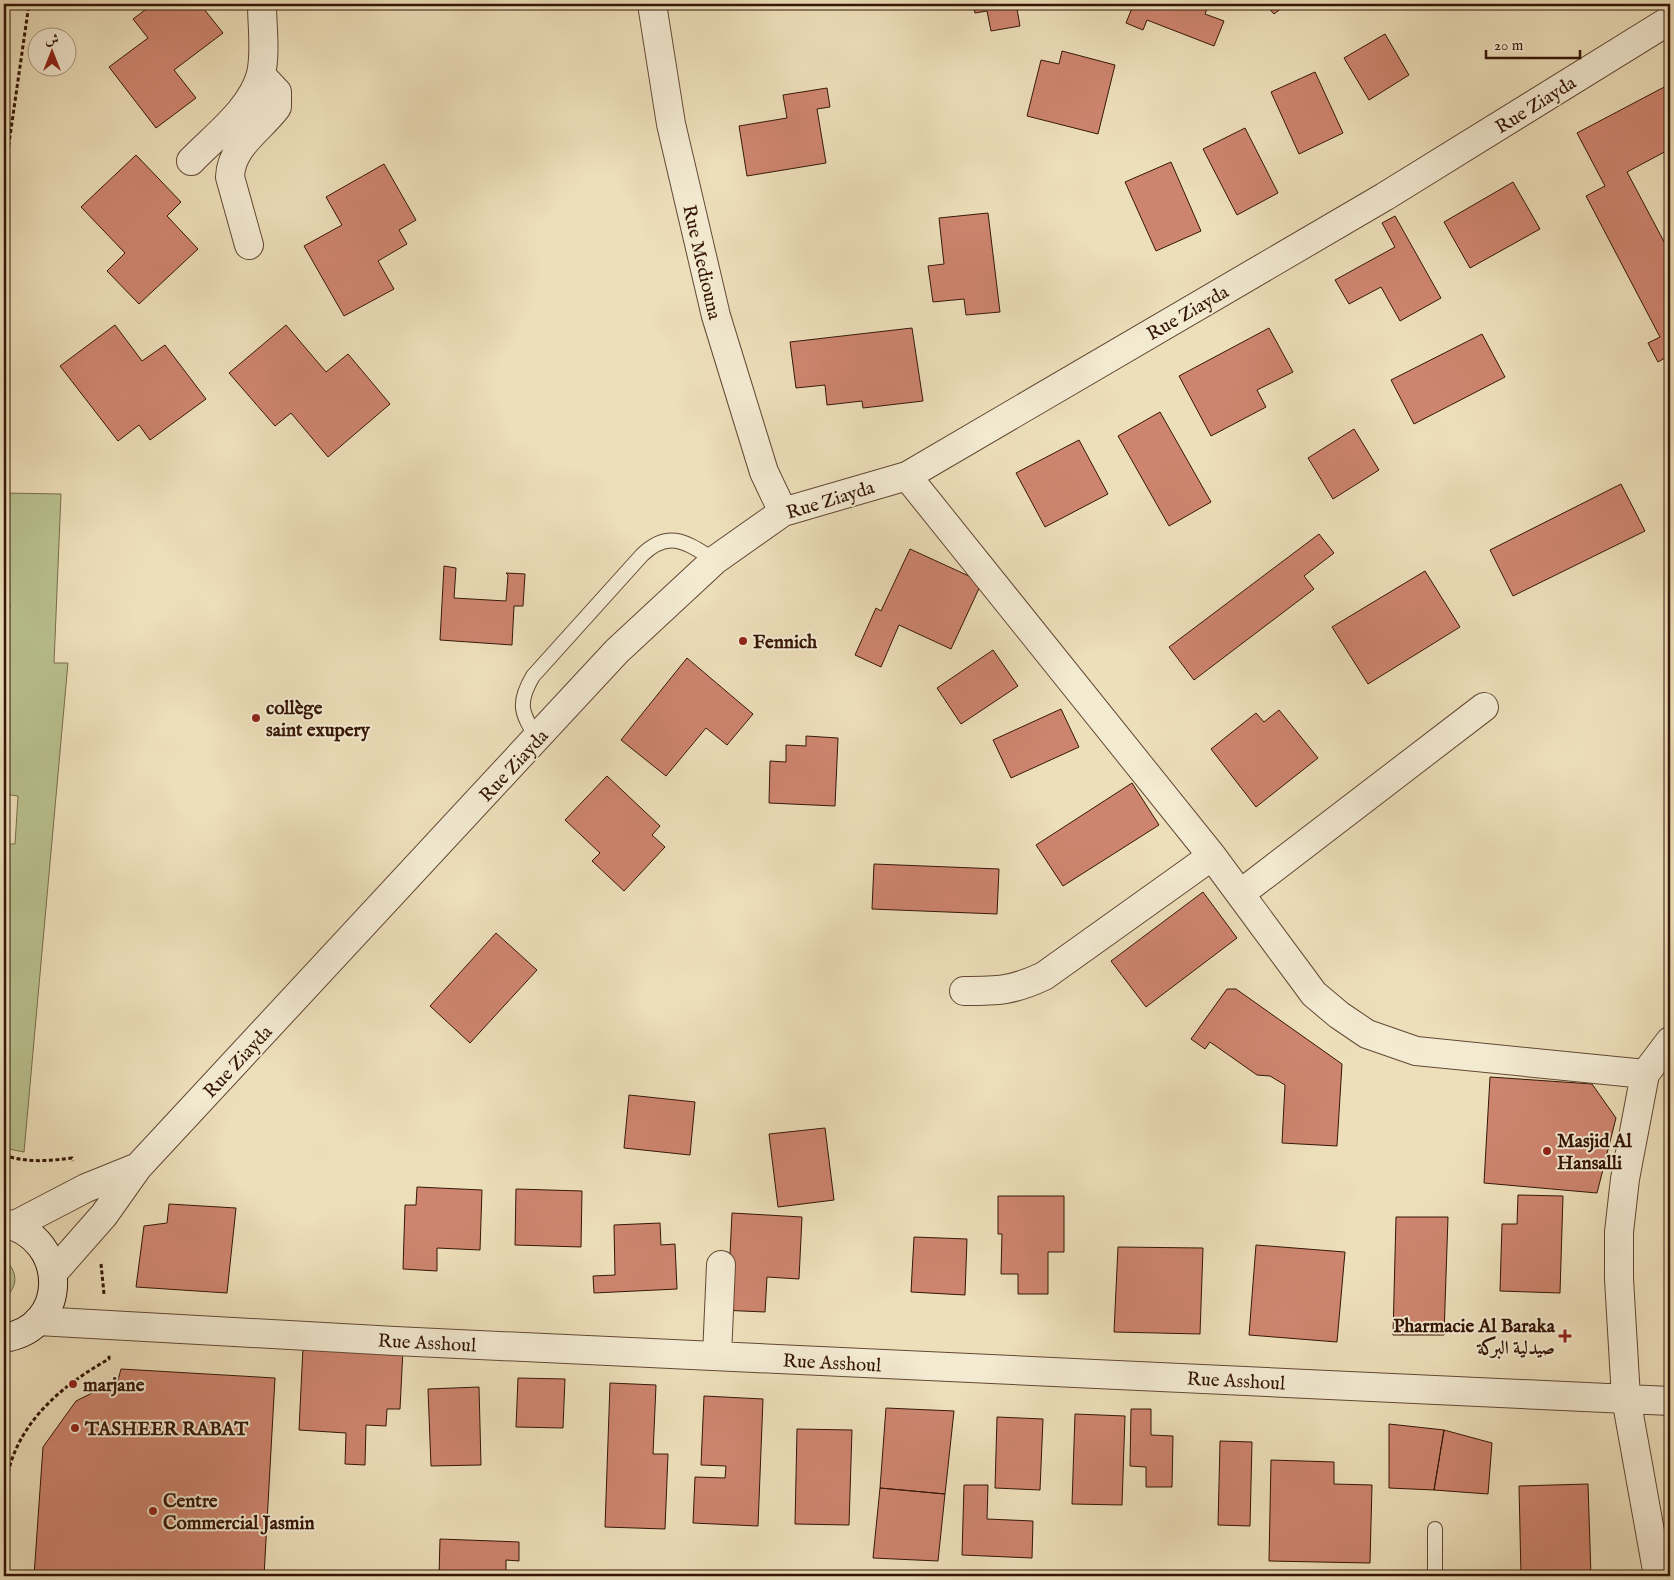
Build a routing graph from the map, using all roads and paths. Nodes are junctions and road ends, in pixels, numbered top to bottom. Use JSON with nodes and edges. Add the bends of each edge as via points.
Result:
{"nodes":[{"id":1,"x":29,"y":4,"type":"edge"},
{"id":2,"x":262,"y":4,"type":"edge"},
{"id":3,"x":652,"y":4,"type":"edge"},
{"id":4,"x":1670,"y":20,"type":"edge"},
{"id":5,"x":261,"y":75,"type":"junction"},
{"id":6,"x":191,"y":161,"type":"dead end"},
{"id":7,"x":4,"y":178,"type":"edge"},
{"id":8,"x":249,"y":245,"type":"dead end"},
{"id":9,"x":907,"y":476,"type":"junction"},
{"id":10,"x":783,"y":512,"type":"junction"},
{"id":11,"x":715,"y":560,"type":"junction"},
{"id":12,"x":4,"y":620,"type":"edge"},
{"id":13,"x":4,"y":636,"type":"edge"},
{"id":14,"x":1484,"y":707,"type":"dead end"},
{"id":15,"x":537,"y":738,"type":"junction"},
{"id":16,"x":1212,"y":856,"type":"junction"},
{"id":17,"x":1240,"y":894,"type":"junction"},
{"id":18,"x":964,"y":991,"type":"dead end"},
{"id":19,"x":1670,"y":1041,"type":"edge"},
{"id":20,"x":1644,"y":1074,"type":"junction"},
{"id":21,"x":138,"y":1167,"type":"junction"},
{"id":22,"x":9,"y":1224,"type":"edge"},
{"id":23,"x":721,"y":1265,"type":"dead end"},
{"id":24,"x":53,"y":1273,"type":"junction"},
{"id":25,"x":38,"y":1320,"type":"junction"},
{"id":26,"x":6,"y":1343,"type":"edge"},
{"id":27,"x":717,"y":1356,"type":"junction"},
{"id":28,"x":1626,"y":1398,"type":"junction"},
{"id":29,"x":1670,"y":1402,"type":"edge"},
{"id":30,"x":1435,"y":1530,"type":"dead end"},
{"id":31,"x":1435,"y":1576,"type":"edge"},
{"id":32,"x":1658,"y":1576,"type":"edge"}],
"edges":[{"from":1,"to":7,"type":"path"},
{"from":2,"to":5,"type":"street"},
{"from":3,"to":10,"type":"street","name":"Rue Mediouna","via":[[671,124],[716,316],[764,472]]},
{"from":4,"to":9,"type":"street","name":"Rue Ziayda","via":[[1384,197]]},
{"from":5,"to":6,"type":"street","via":[[248,102]]},
{"from":5,"to":8,"type":"street","via":[[277,92],[277,107],[239,149],[230,167]]},
{"from":9,"to":10,"type":"street","name":"Rue Ziayda"},
{"from":9,"to":16,"type":"street"},
{"from":10,"to":11,"type":"street","name":"Rue Ziayda"},
{"from":11,"to":15,"type":"street","name":"Rue Ziayda","via":[[617,651]]},
{"from":11,"to":15,"type":"lane","via":[[673,539],[657,543],[642,554],[527,686],[524,717]]},
{"from":12,"to":13,"type":"path"},
{"from":14,"to":17,"type":"street"},
{"from":15,"to":21,"type":"street","name":"Rue Ziayda"},
{"from":16,"to":17,"type":"street"},
{"from":16,"to":18,"type":"street","via":[[1044,976],[1021,987],[1000,991]]},
{"from":17,"to":20,"type":"street","via":[[1314,994],[1367,1034],[1416,1051]]},
{"from":19,"to":20,"type":"street"},
{"from":20,"to":28,"type":"street","via":[[1619,1232]]},
{"from":21,"to":22,"type":"street","name":"Rue Ziayda"},
{"from":21,"to":24,"type":"street","name":"Rue Ziayda","via":[[104,1215]]},
{"from":22,"to":24,"type":"street","via":[[38,1241],[47,1253]]},
{"from":23,"to":27,"type":"street"},
{"from":24,"to":25,"type":"street","via":[[53,1290],[48,1306]]},
{"from":25,"to":26,"type":"street"},
{"from":25,"to":27,"type":"street","name":"Rue Asshoul"},
{"from":27,"to":28,"type":"street","name":"Rue Asshoul"},
{"from":28,"to":29,"type":"street","name":"Rue Asshoul"},
{"from":28,"to":32,"type":"street"},
{"from":30,"to":31,"type":"lane"}]}
